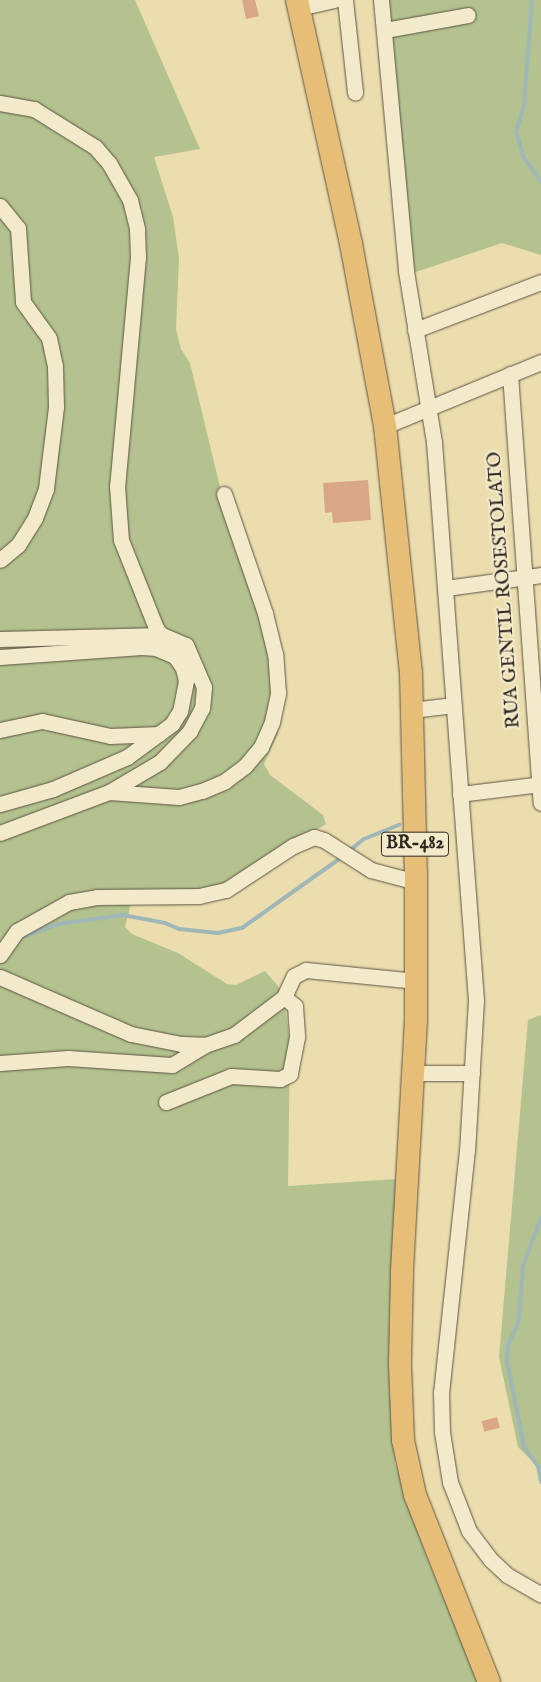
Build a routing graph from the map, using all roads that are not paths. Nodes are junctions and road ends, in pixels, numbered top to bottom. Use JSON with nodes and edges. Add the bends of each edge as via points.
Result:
{"nodes":[{"id":1,"x":334,"y":0,"type":"edge"},
{"id":2,"x":345,"y":0,"type":"edge"},
{"id":3,"x":382,"y":0,"type":"edge"},
{"id":4,"x":298,"y":4,"type":"edge"},
{"id":5,"x":468,"y":15,"type":"dead end"},
{"id":6,"x":385,"y":30,"type":"junction"},
{"id":7,"x":355,"y":92,"type":"dead end"},
{"id":8,"x":0,"y":103,"type":"edge"},
{"id":9,"x":0,"y":206,"type":"edge"},
{"id":10,"x":541,"y":282,"type":"edge"},
{"id":11,"x":415,"y":330,"type":"junction"},
{"id":12,"x":541,"y":362,"type":"edge"},
{"id":13,"x":510,"y":374,"type":"junction"},
{"id":14,"x":429,"y":407,"type":"junction"},
{"id":15,"x":385,"y":426,"type":"junction"},
{"id":16,"x":224,"y":494,"type":"dead end"},
{"id":17,"x":0,"y":560,"type":"edge"},
{"id":18,"x":541,"y":575,"type":"edge"},
{"id":19,"x":522,"y":576,"type":"junction"},
{"id":20,"x":446,"y":588,"type":"junction"},
{"id":21,"x":162,"y":635,"type":"junction"},
{"id":22,"x":0,"y":639,"type":"edge"},
{"id":23,"x":0,"y":657,"type":"edge"},
{"id":24,"x":177,"y":658,"type":"junction"},
{"id":25,"x":454,"y":705,"type":"junction"},
{"id":26,"x":412,"y":710,"type":"junction"},
{"id":27,"x":0,"y":730,"type":"edge"},
{"id":28,"x":159,"y":734,"type":"junction"},
{"id":29,"x":540,"y":784,"type":"edge"},
{"id":30,"x":110,"y":792,"type":"junction"},
{"id":31,"x":460,"y":794,"type":"junction"},
{"id":32,"x":541,"y":803,"type":"edge"},
{"id":33,"x":0,"y":804,"type":"edge"},
{"id":34,"x":0,"y":833,"type":"edge"},
{"id":35,"x":416,"y":882,"type":"junction"},
{"id":36,"x":0,"y":954,"type":"edge"},
{"id":37,"x":0,"y":977,"type":"edge"},
{"id":38,"x":416,"y":981,"type":"junction"},
{"id":39,"x":284,"y":997,"type":"junction"},
{"id":40,"x":205,"y":1045,"type":"junction"},
{"id":41,"x":0,"y":1063,"type":"edge"},
{"id":42,"x":414,"y":1073,"type":"junction"},
{"id":43,"x":472,"y":1073,"type":"junction"},
{"id":44,"x":166,"y":1102,"type":"dead end"},
{"id":45,"x":541,"y":1595,"type":"edge"},
{"id":46,"x":489,"y":1682,"type":"edge"}],
"edges":[{"from":1,"to":4,"type":"street"},
{"from":2,"to":7,"type":"street"},
{"from":3,"to":6,"type":"street"},
{"from":4,"to":15,"type":"highway","number":"BR-482","via":[[351,244]]},
{"from":5,"to":6,"type":"street"},
{"from":6,"to":11,"type":"street","via":[[406,271]]},
{"from":8,"to":21,"type":"street","via":[[34,108],[95,147],[109,163],[130,200],[138,257],[117,486],[121,540],[156,628]]},
{"from":9,"to":17,"type":"street","via":[[18,228],[23,302],[49,338],[55,366],[56,407],[46,489],[35,518],[18,545]]},
{"from":10,"to":11,"type":"street"},
{"from":11,"to":14,"type":"street"},
{"from":12,"to":13,"type":"street"},
{"from":13,"to":14,"type":"street"},
{"from":13,"to":19,"type":"street","name":"RUA GENTIL ROSESTOLATO"},
{"from":14,"to":15,"type":"street"},
{"from":14,"to":20,"type":"street"},
{"from":15,"to":26,"type":"highway","number":"BR-482","via":[[407,624]]},
{"from":16,"to":30,"type":"street","via":[[276,654],[278,693],[272,722],[261,747],[245,766],[202,792],[179,796]]},
{"from":18,"to":19,"type":"street"},
{"from":19,"to":20,"type":"street"},
{"from":19,"to":29,"type":"street","name":"RUA GENTIL ROSESTOLATO"},
{"from":20,"to":25,"type":"street"},
{"from":21,"to":22,"type":"street"},
{"from":21,"to":24,"type":"street"},
{"from":21,"to":30,"type":"street","via":[[186,645],[204,687],[202,708],[190,731],[160,762]]},
{"from":23,"to":24,"type":"street","via":[[142,647],[156,648]]},
{"from":24,"to":28,"type":"street","via":[[186,681],[184,698],[172,724]]},
{"from":25,"to":26,"type":"street"},
{"from":25,"to":31,"type":"street"},
{"from":26,"to":35,"type":"highway","number":"BR-482"},
{"from":27,"to":28,"type":"street","via":[[42,721],[110,736]]},
{"from":28,"to":33,"type":"street","via":[[127,757],[88,776]]},
{"from":29,"to":31,"type":"street"},
{"from":29,"to":32,"type":"street","name":"RUA GENTIL ROSESTOLATO"},
{"from":30,"to":34,"type":"street"},
{"from":31,"to":43,"type":"street","via":[[476,1000]]},
{"from":35,"to":36,"type":"street","via":[[371,870],[324,840],[314,838],[293,846],[226,890],[198,896],[97,897],[69,902],[17,931]]},
{"from":35,"to":38,"type":"highway","number":"BR-482"},
{"from":37,"to":40,"type":"street","via":[[131,1034]]},
{"from":38,"to":39,"type":"street","via":[[306,970],[294,976]]},
{"from":38,"to":42,"type":"highway","number":"BR-482"},
{"from":39,"to":40,"type":"street","via":[[234,1035]]},
{"from":39,"to":44,"type":"street","via":[[295,1006],[297,1037],[290,1074],[280,1079],[231,1076]]},
{"from":40,"to":41,"type":"street","via":[[172,1065],[68,1058]]},
{"from":42,"to":43,"type":"street"},
{"from":42,"to":46,"type":"highway","number":"BR-482","via":[[402,1274],[400,1364],[403,1440],[415,1495]]},
{"from":43,"to":45,"type":"street","via":[[441,1392],[445,1455],[456,1504],[479,1546],[507,1575]]}]}
